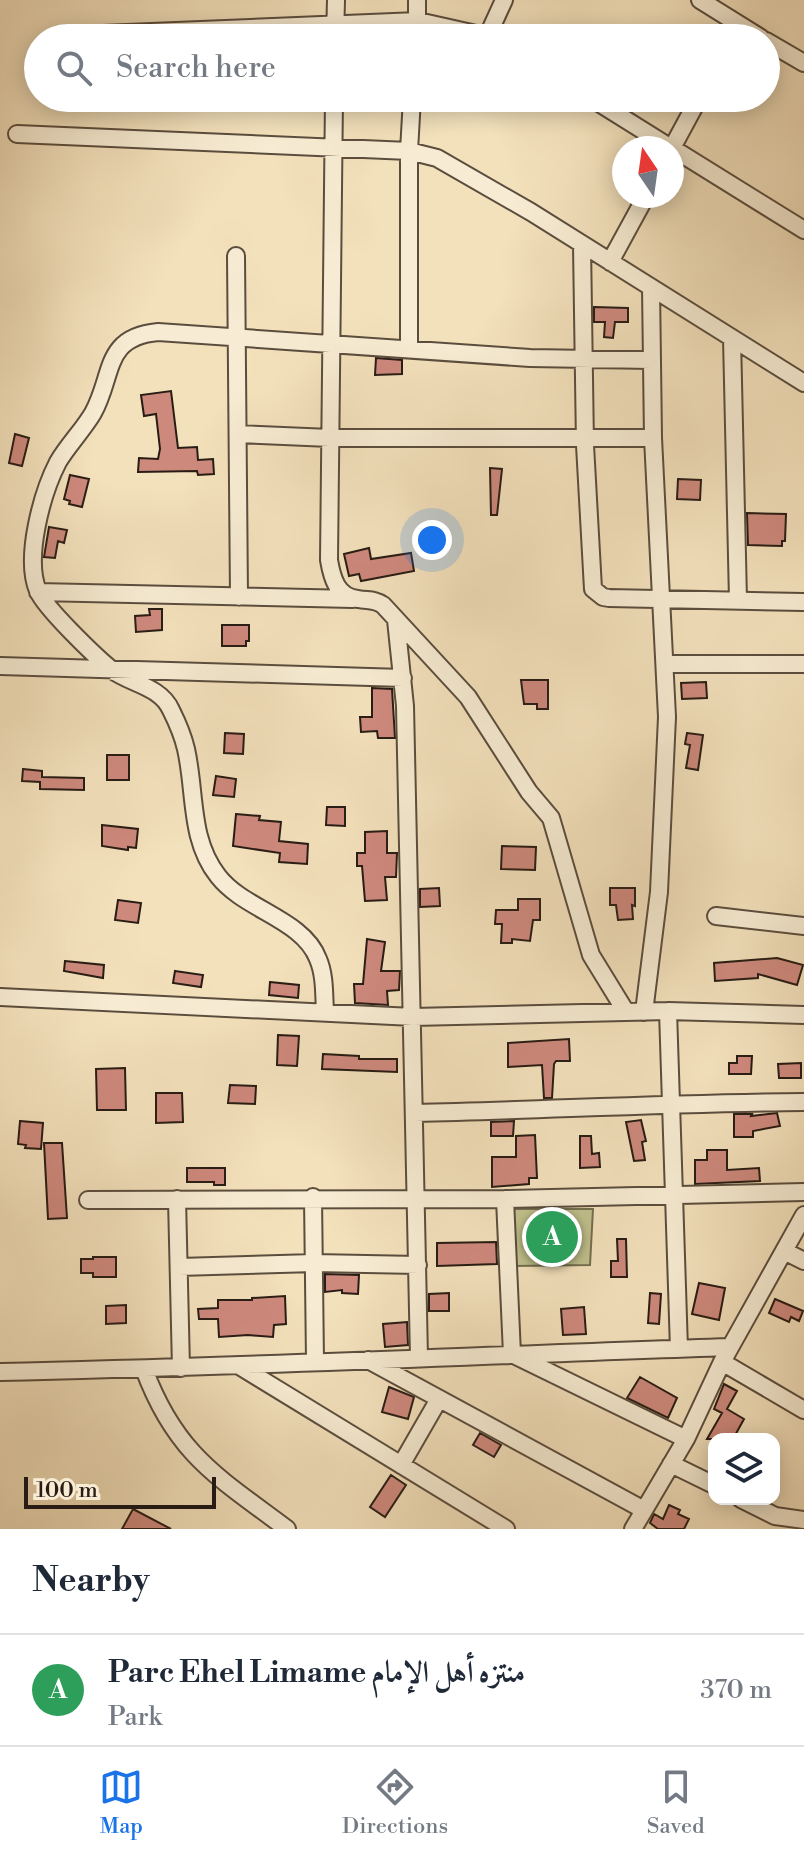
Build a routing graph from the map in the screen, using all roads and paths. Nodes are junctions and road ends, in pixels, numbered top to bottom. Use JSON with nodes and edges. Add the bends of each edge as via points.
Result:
{"nodes":[{"id":1,"x":336,"y":0,"type":"edge"},
{"id":2,"x":417,"y":0,"type":"edge"},
{"id":3,"x":504,"y":0,"type":"edge"},
{"id":4,"x":700,"y":0,"type":"edge"},
{"id":5,"x":418,"y":21,"type":"junction"},
{"id":6,"x":335,"y":24,"type":"edge"},
{"id":7,"x":393,"y":24,"type":"edge"},
{"id":8,"x":418,"y":24,"type":"edge"},
{"id":9,"x":433,"y":24,"type":"edge"},
{"id":10,"x":495,"y":24,"type":"edge"},
{"id":11,"x":727,"y":24,"type":"edge"},
{"id":12,"x":780,"y":49,"type":"edge"},
{"id":13,"x":804,"y":63,"type":"edge"},
{"id":14,"x":334,"y":112,"type":"edge"},
{"id":15,"x":411,"y":112,"type":"edge"},
{"id":16,"x":614,"y":112,"type":"edge"},
{"id":17,"x":691,"y":112,"type":"edge"},
{"id":18,"x":17,"y":134,"type":"dead end"},
{"id":19,"x":653,"y":136,"type":"edge"},
{"id":20,"x":678,"y":136,"type":"edge"},
{"id":21,"x":333,"y":147,"type":"junction"},
{"id":22,"x":409,"y":151,"type":"junction"},
{"id":23,"x":684,"y":155,"type":"edge"},
{"id":24,"x":639,"y":208,"type":"edge"},
{"id":25,"x":804,"y":230,"type":"edge"},
{"id":26,"x":582,"y":245,"type":"junction"},
{"id":27,"x":236,"y":256,"type":"dead end"},
{"id":28,"x":610,"y":262,"type":"junction"},
{"id":29,"x":651,"y":287,"type":"junction"},
{"id":30,"x":237,"y":338,"type":"junction"},
{"id":31,"x":732,"y":338,"type":"junction"},
{"id":32,"x":330,"y":343,"type":"junction"},
{"id":33,"x":409,"y":348,"type":"junction"},
{"id":34,"x":583,"y":359,"type":"junction"},
{"id":35,"x":652,"y":360,"type":"junction"},
{"id":36,"x":804,"y":383,"type":"edge"},
{"id":37,"x":238,"y":434,"type":"junction"},
{"id":38,"x":330,"y":438,"type":"junction"},
{"id":39,"x":585,"y":438,"type":"junction"},
{"id":40,"x":653,"y":438,"type":"junction"},
{"id":41,"x":38,"y":592,"type":"junction"},
{"id":42,"x":239,"y":597,"type":"junction"},
{"id":43,"x":355,"y":599,"type":"junction"},
{"id":44,"x":663,"y":599,"type":"junction"},
{"id":45,"x":738,"y":600,"type":"junction"},
{"id":46,"x":804,"y":602,"type":"edge"},
{"id":47,"x":396,"y":620,"type":"junction"},
{"id":48,"x":665,"y":664,"type":"junction"},
{"id":49,"x":804,"y":664,"type":"edge"},
{"id":50,"x":0,"y":666,"type":"edge"},
{"id":51,"x":114,"y":671,"type":"junction"},
{"id":52,"x":403,"y":678,"type":"junction"},
{"id":53,"x":716,"y":916,"type":"dead end"},
{"id":54,"x":804,"y":926,"type":"edge"},
{"id":55,"x":0,"y":997,"type":"edge"},
{"id":56,"x":668,"y":1011,"type":"junction"},
{"id":57,"x":626,"y":1012,"type":"junction"},
{"id":58,"x":644,"y":1012,"type":"junction"},
{"id":59,"x":325,"y":1013,"type":"junction"},
{"id":60,"x":804,"y":1015,"type":"edge"},
{"id":61,"x":413,"y":1017,"type":"junction"},
{"id":62,"x":804,"y":1102,"type":"edge"},
{"id":63,"x":669,"y":1103,"type":"junction"},
{"id":64,"x":415,"y":1113,"type":"junction"},
{"id":65,"x":804,"y":1192,"type":"edge"},
{"id":66,"x":672,"y":1196,"type":"junction"},
{"id":67,"x":313,"y":1197,"type":"junction"},
{"id":68,"x":417,"y":1197,"type":"junction"},
{"id":69,"x":177,"y":1199,"type":"junction"},
{"id":70,"x":505,"y":1199,"type":"junction"},
{"id":71,"x":88,"y":1200,"type":"dead end"},
{"id":72,"x":804,"y":1215,"type":"edge"},
{"id":73,"x":784,"y":1251,"type":"junction"},
{"id":74,"x":804,"y":1261,"type":"edge"},
{"id":75,"x":314,"y":1263,"type":"junction"},
{"id":76,"x":418,"y":1265,"type":"junction"},
{"id":77,"x":179,"y":1267,"type":"junction"},
{"id":78,"x":679,"y":1349,"type":"junction"},
{"id":79,"x":512,"y":1354,"type":"junction"},
{"id":80,"x":726,"y":1354,"type":"junction"},
{"id":81,"x":419,"y":1357,"type":"junction"},
{"id":82,"x":366,"y":1359,"type":"junction"},
{"id":83,"x":315,"y":1361,"type":"junction"},
{"id":84,"x":240,"y":1367,"type":"junction"},
{"id":85,"x":181,"y":1368,"type":"junction"},
{"id":86,"x":144,"y":1369,"type":"junction"},
{"id":87,"x":0,"y":1372,"type":"edge"},
{"id":88,"x":439,"y":1399,"type":"junction"},
{"id":89,"x":804,"y":1410,"type":"edge"},
{"id":90,"x":686,"y":1439,"type":"junction"},
{"id":91,"x":671,"y":1464,"type":"junction"},
{"id":92,"x":401,"y":1465,"type":"junction"},
{"id":93,"x":708,"y":1482,"type":"edge"},
{"id":94,"x":753,"y":1505,"type":"edge"},
{"id":95,"x":644,"y":1510,"type":"junction"},
{"id":96,"x":804,"y":1520,"type":"edge"},
{"id":97,"x":636,"y":1528,"type":"edge"},
{"id":98,"x":287,"y":1529,"type":"edge"},
{"id":99,"x":506,"y":1529,"type":"edge"}],
"edges":[{"from":1,"to":6,"type":"street"},
{"from":2,"to":5,"type":"street"},
{"from":3,"to":10,"type":"street"},
{"from":4,"to":11,"type":"street"},
{"from":5,"to":7,"type":"street"},
{"from":5,"to":8,"type":"street"},
{"from":5,"to":9,"type":"street"},
{"from":12,"to":13,"type":"street"},
{"from":14,"to":21,"type":"street"},
{"from":15,"to":22,"type":"street"},
{"from":16,"to":19,"type":"street"},
{"from":17,"to":20,"type":"street"},
{"from":18,"to":21,"type":"street"},
{"from":21,"to":22,"type":"street"},
{"from":21,"to":32,"type":"street"},
{"from":22,"to":26,"type":"street","via":[[437,158]]},
{"from":22,"to":33,"type":"street"},
{"from":23,"to":25,"type":"street"},
{"from":24,"to":28,"type":"street"},
{"from":26,"to":28,"type":"street"},
{"from":26,"to":34,"type":"street"},
{"from":27,"to":30,"type":"street"},
{"from":28,"to":29,"type":"street"},
{"from":29,"to":31,"type":"street"},
{"from":29,"to":35,"type":"street"},
{"from":30,"to":32,"type":"street"},
{"from":30,"to":37,"type":"street"},
{"from":30,"to":41,"type":"street","via":[[143,333],[118,349],[100,401],[59,461],[40,509],[33,554]]},
{"from":31,"to":36,"type":"street"},
{"from":31,"to":45,"type":"street"},
{"from":32,"to":33,"type":"street"},
{"from":32,"to":38,"type":"street"},
{"from":33,"to":34,"type":"street"},
{"from":34,"to":35,"type":"street"},
{"from":34,"to":39,"type":"street"},
{"from":35,"to":40,"type":"street"},
{"from":37,"to":38,"type":"street"},
{"from":37,"to":42,"type":"street"},
{"from":38,"to":39,"type":"street"},
{"from":38,"to":43,"type":"street","via":[[331,569],[337,587]]},
{"from":39,"to":40,"type":"street"},
{"from":39,"to":44,"type":"street","via":[[593,589],[609,598]]},
{"from":40,"to":44,"type":"street"},
{"from":41,"to":42,"type":"street"},
{"from":41,"to":51,"type":"street"},
{"from":42,"to":43,"type":"street"},
{"from":43,"to":47,"type":"street","via":[[376,600]]},
{"from":44,"to":45,"type":"street"},
{"from":44,"to":48,"type":"street"},
{"from":45,"to":46,"type":"street"},
{"from":47,"to":52,"type":"street"},
{"from":47,"to":57,"type":"street","via":[[468,697],[551,818],[591,955]]},
{"from":48,"to":49,"type":"street"},
{"from":48,"to":58,"type":"street","via":[[659,892]]},
{"from":50,"to":51,"type":"street"},
{"from":51,"to":52,"type":"street"},
{"from":51,"to":59,"type":"street","via":[[154,691],[170,706],[186,748],[203,852],[232,891],[306,939],[320,962]]},
{"from":52,"to":61,"type":"street"},
{"from":53,"to":54,"type":"street"},
{"from":55,"to":59,"type":"street"},
{"from":56,"to":58,"type":"street"},
{"from":56,"to":60,"type":"street"},
{"from":56,"to":63,"type":"street"},
{"from":57,"to":58,"type":"street"},
{"from":57,"to":61,"type":"street"},
{"from":59,"to":61,"type":"street"},
{"from":61,"to":64,"type":"street"},
{"from":62,"to":63,"type":"street"},
{"from":63,"to":64,"type":"street"},
{"from":63,"to":66,"type":"street"},
{"from":64,"to":68,"type":"street"},
{"from":65,"to":66,"type":"street"},
{"from":66,"to":70,"type":"street"},
{"from":66,"to":78,"type":"street"},
{"from":67,"to":68,"type":"street"},
{"from":67,"to":69,"type":"street"},
{"from":67,"to":75,"type":"street"},
{"from":68,"to":70,"type":"street"},
{"from":68,"to":76,"type":"street"},
{"from":69,"to":71,"type":"street"},
{"from":69,"to":77,"type":"street"},
{"from":70,"to":79,"type":"street"},
{"from":72,"to":73,"type":"street"},
{"from":73,"to":74,"type":"street"},
{"from":73,"to":80,"type":"street"},
{"from":75,"to":76,"type":"street"},
{"from":75,"to":77,"type":"street"},
{"from":75,"to":83,"type":"street"},
{"from":76,"to":81,"type":"street"},
{"from":77,"to":85,"type":"street"},
{"from":78,"to":79,"type":"street"},
{"from":78,"to":80,"type":"street"},
{"from":79,"to":81,"type":"street"},
{"from":79,"to":90,"type":"street"},
{"from":80,"to":89,"type":"street"},
{"from":80,"to":90,"type":"street"},
{"from":81,"to":82,"type":"street"},
{"from":82,"to":83,"type":"street"},
{"from":82,"to":88,"type":"street"},
{"from":83,"to":84,"type":"street"},
{"from":84,"to":85,"type":"street"},
{"from":84,"to":92,"type":"street"},
{"from":85,"to":86,"type":"street"},
{"from":86,"to":87,"type":"street"},
{"from":86,"to":98,"type":"street","via":[[154,1397],[186,1447],[206,1469]]},
{"from":88,"to":92,"type":"street"},
{"from":88,"to":95,"type":"street"},
{"from":90,"to":91,"type":"street"},
{"from":91,"to":93,"type":"street"},
{"from":91,"to":95,"type":"street"},
{"from":92,"to":99,"type":"street"},
{"from":94,"to":96,"type":"street","via":[[775,1516]]},
{"from":95,"to":97,"type":"street"}]}
